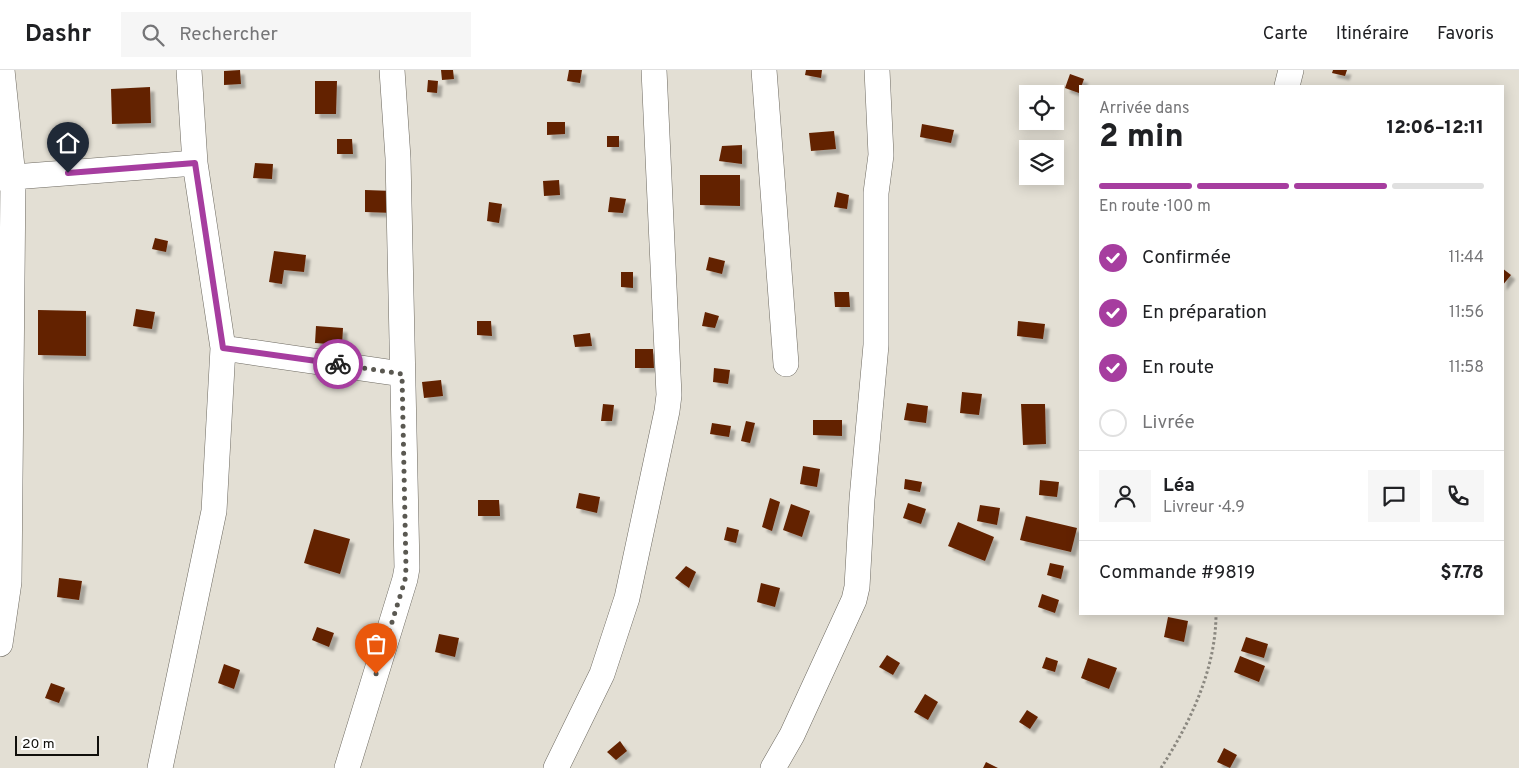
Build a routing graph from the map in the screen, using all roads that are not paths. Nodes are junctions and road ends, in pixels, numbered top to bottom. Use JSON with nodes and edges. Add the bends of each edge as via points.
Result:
{"nodes":[{"id":1,"x":2,"y":70,"type":"edge"},
{"id":2,"x":189,"y":70,"type":"edge"},
{"id":3,"x":392,"y":70,"type":"edge"},
{"id":4,"x":654,"y":70,"type":"edge"},
{"id":5,"x":764,"y":70,"type":"edge"},
{"id":6,"x":877,"y":70,"type":"edge"},
{"id":7,"x":1291,"y":70,"type":"edge"},
{"id":8,"x":1287,"y":85,"type":"edge"},
{"id":9,"x":195,"y":163,"type":"junction"},
{"id":10,"x":7,"y":178,"type":"edge"},
{"id":11,"x":223,"y":348,"type":"junction"},
{"id":12,"x":786,"y":364,"type":"dead end"},
{"id":13,"x":402,"y":374,"type":"junction"},
{"id":14,"x":0,"y":644,"type":"edge"},
{"id":15,"x":160,"y":768,"type":"edge"},
{"id":16,"x":347,"y":768,"type":"edge"},
{"id":17,"x":556,"y":768,"type":"edge"},
{"id":18,"x":773,"y":768,"type":"edge"}],
"edges":[{"from":1,"to":10,"type":"street"},
{"from":2,"to":9,"type":"street"},
{"from":3,"to":13,"type":"street","via":[[398,158]]},
{"from":4,"to":17,"type":"street","via":[[669,394],[667,410],[628,598],[602,674]]},
{"from":5,"to":12,"type":"street"},
{"from":6,"to":18,"type":"street","via":[[881,155],[876,194],[876,345],[857,586],[854,600],[792,735]]},
{"from":7,"to":8,"type":"street"},
{"from":9,"to":10,"type":"street"},
{"from":9,"to":11,"type":"street"},
{"from":10,"to":14,"type":"street","via":[[9,582]]},
{"from":11,"to":13,"type":"street"},
{"from":11,"to":15,"type":"street","via":[[214,511]]},
{"from":13,"to":16,"type":"street","via":[[405,580]]}]}
